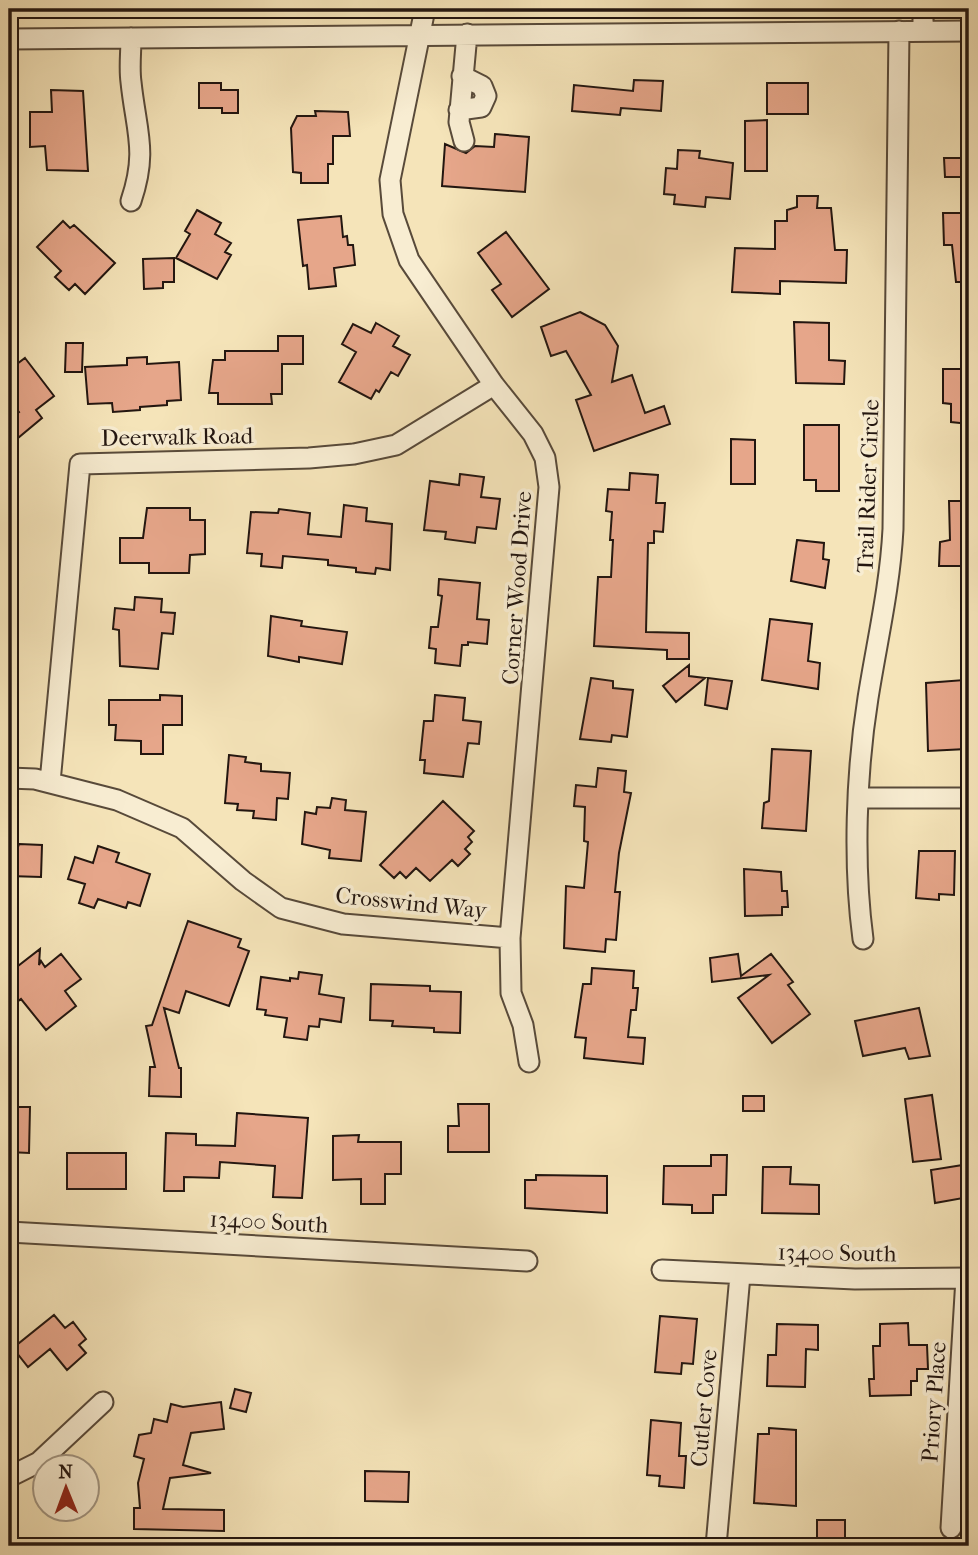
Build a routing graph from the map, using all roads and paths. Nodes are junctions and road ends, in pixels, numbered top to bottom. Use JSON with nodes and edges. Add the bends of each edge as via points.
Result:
{"nodes":[{"id":1,"x":425,"y":9,"type":"edge"},
{"id":2,"x":923,"y":9,"type":"edge"},
{"id":3,"x":899,"y":31,"type":"junction"},
{"id":4,"x":923,"y":31,"type":"junction"},
{"id":5,"x":969,"y":31,"type":"edge"},
{"id":6,"x":467,"y":34,"type":"junction"},
{"id":7,"x":418,"y":35,"type":"junction"},
{"id":8,"x":131,"y":38,"type":"junction"},
{"id":9,"x":9,"y":39,"type":"edge"},
{"id":10,"x":464,"y":141,"type":"dead end"},
{"id":11,"x":131,"y":201,"type":"dead end"},
{"id":12,"x":494,"y":385,"type":"junction"},
{"id":13,"x":9,"y":778,"type":"edge"},
{"id":14,"x":50,"y":782,"type":"junction"},
{"id":15,"x":860,"y":798,"type":"junction"},
{"id":16,"x":969,"y":798,"type":"edge"},
{"id":17,"x":510,"y":938,"type":"junction"},
{"id":18,"x":863,"y":939,"type":"dead end"},
{"id":19,"x":529,"y":1062,"type":"dead end"},
{"id":20,"x":9,"y":1231,"type":"edge"},
{"id":21,"x":527,"y":1261,"type":"dead end"},
{"id":22,"x":662,"y":1270,"type":"dead end"},
{"id":23,"x":740,"y":1275,"type":"junction"},
{"id":24,"x":968,"y":1278,"type":"edge"},
{"id":25,"x":103,"y":1402,"type":"dead end"},
{"id":26,"x":9,"y":1477,"type":"edge"},
{"id":27,"x":951,"y":1528,"type":"dead end"},
{"id":28,"x":716,"y":1546,"type":"edge"}],
"edges":[{"from":1,"to":7,"type":"street","name":"Corner Wood Drive"},
{"from":2,"to":4,"type":"street"},
{"from":3,"to":4,"type":"street"},
{"from":3,"to":6,"type":"street"},
{"from":3,"to":15,"type":"street","name":"Trail Rider Circle","via":[[893,529],[889,589],[867,700]]},
{"from":4,"to":5,"type":"street"},
{"from":6,"to":7,"type":"street"},
{"from":6,"to":10,"type":"street","via":[[459,110]]},
{"from":7,"to":8,"type":"street"},
{"from":7,"to":12,"type":"street","name":"Corner Wood Drive","via":[[390,180],[393,214],[409,260]]},
{"from":8,"to":9,"type":"street"},
{"from":8,"to":11,"type":"street","via":[[141,171]]},
{"from":12,"to":14,"type":"street","name":"Deerwalk Road","via":[[396,445],[354,454],[80,464]]},
{"from":12,"to":17,"type":"street","name":"Corner Wood Drive","via":[[533,434],[545,458],[550,487]]},
{"from":13,"to":14,"type":"street","name":"Crosswind Way"},
{"from":14,"to":17,"type":"street","name":"Crosswind Way","via":[[117,800],[182,828],[281,908],[343,924]]},
{"from":15,"to":16,"type":"street"},
{"from":15,"to":18,"type":"street","name":"Trail Rider Circle","via":[[857,895]]},
{"from":17,"to":19,"type":"street","name":"Corner Wood Drive","via":[[510,993],[523,1025]]},
{"from":20,"to":21,"type":"street","name":"13400 South"},
{"from":22,"to":23,"type":"street","name":"13400 South"},
{"from":23,"to":24,"type":"street","name":"13400 South"},
{"from":23,"to":28,"type":"street","name":"Cutler Cove"},
{"from":24,"to":27,"type":"street","name":"Priory Place"},
{"from":25,"to":26,"type":"street","via":[[38,1462]]}]}
